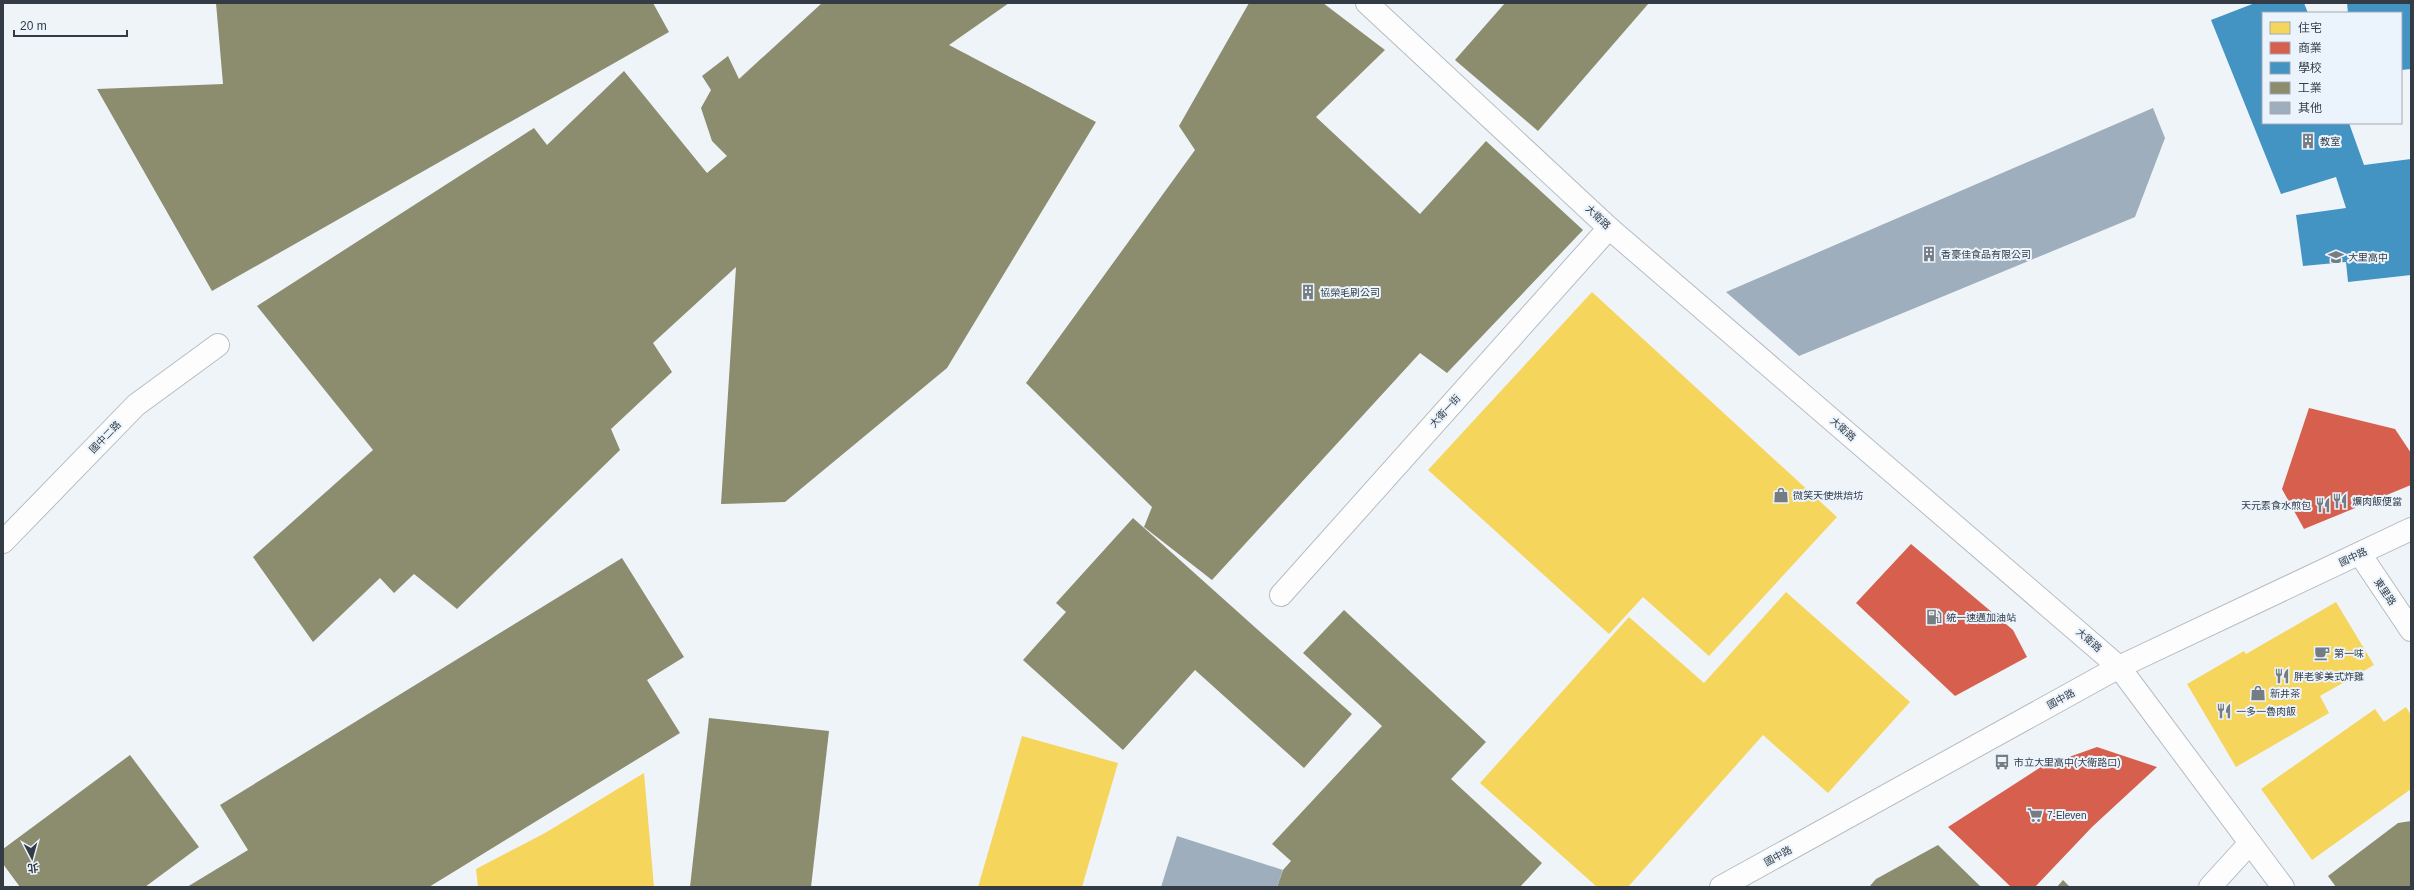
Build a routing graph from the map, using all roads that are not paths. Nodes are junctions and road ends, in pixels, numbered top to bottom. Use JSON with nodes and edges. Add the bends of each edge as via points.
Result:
{"nodes":[{"id":1,"x":1368,"y":3,"type":"edge"},
{"id":2,"x":1609,"y":228,"type":"junction"},
{"id":3,"x":218,"y":345,"type":"dead end"},
{"id":4,"x":2411,"y":529,"type":"edge"},
{"id":5,"x":3,"y":542,"type":"edge"},
{"id":6,"x":2360,"y":554,"type":"junction"},
{"id":7,"x":1281,"y":595,"type":"dead end"},
{"id":8,"x":2411,"y":630,"type":"edge"},
{"id":9,"x":2120,"y":667,"type":"junction"},
{"id":10,"x":2250,"y":843,"type":"junction"},
{"id":11,"x":1721,"y":887,"type":"edge"},
{"id":12,"x":2210,"y":887,"type":"edge"},
{"id":13,"x":2283,"y":887,"type":"edge"}],
"edges":[{"from":1,"to":2,"type":"street","name":"大衛路"},
{"from":2,"to":7,"type":"street","name":"大衛一街"},
{"from":2,"to":9,"type":"street","name":"大衛路"},
{"from":3,"to":5,"type":"street","name":"國中二路","via":[[136,405]]},
{"from":4,"to":6,"type":"street","name":"國中路"},
{"from":6,"to":8,"type":"street","name":"東里路"},
{"from":6,"to":9,"type":"street","name":"國中路"},
{"from":9,"to":10,"type":"street","name":"大衛路"},
{"from":9,"to":11,"type":"street","name":"國中路"},
{"from":10,"to":12,"type":"street"},
{"from":10,"to":13,"type":"street","name":"大衛路"}]}
